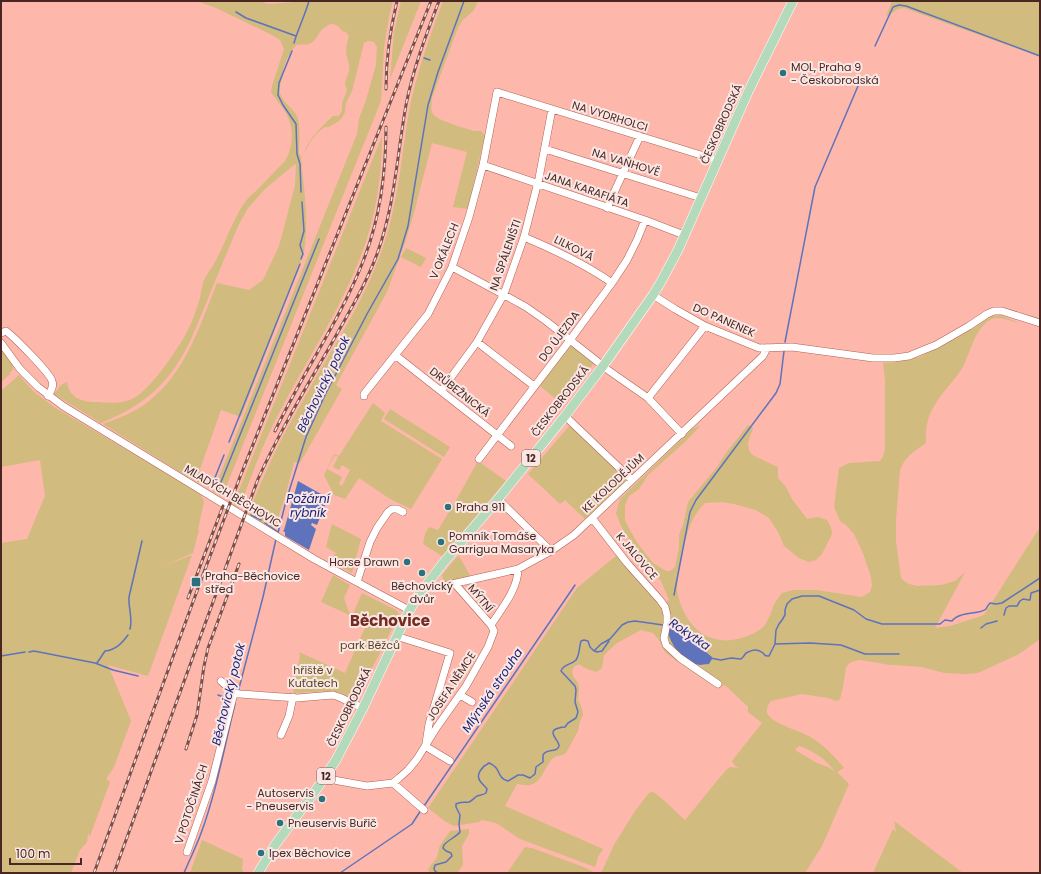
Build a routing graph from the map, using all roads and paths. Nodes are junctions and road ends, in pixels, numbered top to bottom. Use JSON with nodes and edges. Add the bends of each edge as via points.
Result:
{"nodes":[{"id":1,"x":793,"y":1,"type":"edge"},
{"id":2,"x":497,"y":92,"type":"joint"},
{"id":3,"x":552,"y":109,"type":"junction"},
{"id":4,"x":640,"y":136,"type":"junction"},
{"id":5,"x":545,"y":148,"type":"junction"},
{"id":6,"x":718,"y":160,"type":"junction"},
{"id":7,"x":483,"y":165,"type":"junction"},
{"id":8,"x":623,"y":173,"type":"junction"},
{"id":9,"x":538,"y":184,"type":"junction"},
{"id":10,"x":701,"y":198,"type":"junction"},
{"id":11,"x":607,"y":208,"type":"junction"},
{"id":12,"x":645,"y":220,"type":"junction"},
{"id":13,"x":684,"y":235,"type":"junction"},
{"id":14,"x":524,"y":237,"type":"junction"},
{"id":15,"x":452,"y":267,"type":"junction"},
{"id":16,"x":612,"y":283,"type":"junction"},
{"id":17,"x":504,"y":294,"type":"junction"},
{"id":18,"x":653,"y":295,"type":"junction"},
{"id":19,"x":1040,"y":323,"type":"edge"},
{"id":20,"x":705,"y":326,"type":"junction"},
{"id":21,"x":1,"y":333,"type":"edge"},
{"id":22,"x":570,"y":340,"type":"junction"},
{"id":23,"x":477,"y":342,"type":"junction"},
{"id":24,"x":1,"y":343,"type":"edge"},
{"id":25,"x":767,"y":348,"type":"junction"},
{"id":26,"x":395,"y":355,"type":"junction"},
{"id":27,"x":605,"y":368,"type":"junction"},
{"id":28,"x":534,"y":386,"type":"junction"},
{"id":29,"x":440,"y":391,"type":"junction"},
{"id":30,"x":364,"y":395,"type":"dead end"},
{"id":31,"x":48,"y":396,"type":"junction"},
{"id":32,"x":648,"y":398,"type":"junction"},
{"id":33,"x":564,"y":416,"type":"junction"},
{"id":34,"x":497,"y":434,"type":"junction"},
{"id":35,"x":682,"y":434,"type":"junction"},
{"id":36,"x":511,"y":446,"type":"dead end"},
{"id":37,"x":479,"y":458,"type":"dead end"},
{"id":38,"x":632,"y":480,"type":"junction"},
{"id":39,"x":498,"y":499,"type":"junction"},
{"id":40,"x":403,"y":512,"type":"dead end"},
{"id":41,"x":592,"y":518,"type":"junction"},
{"id":42,"x":551,"y":551,"type":"junction"},
{"id":43,"x":518,"y":569,"type":"junction"},
{"id":44,"x":357,"y":582,"type":"junction"},
{"id":45,"x":455,"y":584,"type":"junction"},
{"id":46,"x":444,"y":586,"type":"dead end"},
{"id":47,"x":409,"y":610,"type":"junction"},
{"id":48,"x":491,"y":625,"type":"junction"},
{"id":49,"x":396,"y":636,"type":"junction"},
{"id":50,"x":221,"y":682,"type":"dead end"},
{"id":51,"x":718,"y":684,"type":"dead end"},
{"id":52,"x":236,"y":694,"type":"junction"},
{"id":53,"x":460,"y":696,"type":"junction"},
{"id":54,"x":293,"y":697,"type":"junction"},
{"id":55,"x":472,"y":702,"type":"dead end"},
{"id":56,"x":363,"y":708,"type":"junction"},
{"id":57,"x":282,"y":735,"type":"dead end"},
{"id":58,"x":425,"y":746,"type":"junction"},
{"id":59,"x":450,"y":761,"type":"dead end"},
{"id":60,"x":325,"y":778,"type":"junction"},
{"id":61,"x":393,"y":783,"type":"junction"},
{"id":62,"x":424,"y":810,"type":"dead end"},
{"id":63,"x":187,"y":852,"type":"dead end"},
{"id":64,"x":258,"y":873,"type":"edge"}],
"edges":[{"from":1,"to":6,"type":"main road","name":"ČESKOBRODSKÁ","number":"12"},
{"from":2,"to":3,"type":"street","name":"NA VYDRHOLCI"},
{"from":2,"to":7,"type":"street","name":"V OKÁLECH"},
{"from":3,"to":4,"type":"street","name":"NA VYDRHOLCI"},
{"from":3,"to":5,"type":"street","name":"NA SPÁLENIŠTI"},
{"from":4,"to":6,"type":"street","name":"NA VYDRHOLCI"},
{"from":4,"to":8,"type":"street"},
{"from":5,"to":8,"type":"street","name":"NA VAŇHOVĚ"},
{"from":5,"to":9,"type":"street","name":"NA SPÁLENIŠTI"},
{"from":6,"to":10,"type":"main road","name":"ČESKOBRODSKÁ","number":"12"},
{"from":7,"to":9,"type":"street","name":"JANA KARAFIÁTA"},
{"from":7,"to":15,"type":"street","name":"V OKÁLECH"},
{"from":8,"to":10,"type":"street","name":"NA VAŇHOVĚ"},
{"from":8,"to":11,"type":"street"},
{"from":9,"to":11,"type":"street","name":"JANA KARAFIÁTA"},
{"from":9,"to":14,"type":"street","name":"NA SPÁLENIŠTI"},
{"from":10,"to":13,"type":"main road","name":"ČESKOBRODSKÁ","number":"12"},
{"from":11,"to":12,"type":"street","name":"JANA KARAFIÁTA"},
{"from":12,"to":13,"type":"street","name":"JANA KARAFIÁTA"},
{"from":12,"to":16,"type":"street","name":"DO ÚJEZDA","via":[[627,260]]},
{"from":13,"to":18,"type":"main road","name":"ČESKOBRODSKÁ","number":"12"},
{"from":14,"to":16,"type":"street","name":"LILKOVÁ","via":[[558,251]]},
{"from":14,"to":17,"type":"street","name":"NA SPÁLENIŠTI"},
{"from":15,"to":17,"type":"street"},
{"from":15,"to":26,"type":"street","name":"V OKÁLECH","via":[[428,314]]},
{"from":16,"to":22,"type":"street","name":"DO ÚJEZDA"},
{"from":17,"to":22,"type":"street"},
{"from":17,"to":23,"type":"street","name":"NA SPÁLENIŠTI"},
{"from":18,"to":20,"type":"street","name":"DO PANENEK"},
{"from":18,"to":27,"type":"main road","name":"ČESKOBRODSKÁ","number":"12"},
{"from":19,"to":25,"type":"street","name":"DO PANENEK","via":[[1002,311],[994,311],[936,345],[909,356],[894,358],[873,358],[792,347]]},
{"from":20,"to":25,"type":"street","name":"DO PANENEK","via":[[759,348]]},
{"from":20,"to":32,"type":"street"},
{"from":21,"to":31,"type":"street","via":[[6,331],[14,337],[51,377],[53,386]]},
{"from":22,"to":27,"type":"street"},
{"from":22,"to":28,"type":"street","name":"DO ÚJEZDA"},
{"from":23,"to":28,"type":"street"},
{"from":23,"to":29,"type":"street","name":"NA SPÁLENIŠTI"},
{"from":24,"to":31,"type":"street","name":"MLADÝCH BĚCHOVIC","via":[[20,369]]},
{"from":25,"to":35,"type":"street","name":"KE KOLODĚJŮM","via":[[763,356]]},
{"from":26,"to":29,"type":"street","name":"DRŮBEŽNICKÁ"},
{"from":26,"to":30,"type":"street","name":"V OKÁLECH"},
{"from":27,"to":32,"type":"street"},
{"from":27,"to":33,"type":"main road","name":"ČESKOBRODSKÁ","number":"12"},
{"from":28,"to":34,"type":"street","name":"DO ÚJEZDA"},
{"from":29,"to":34,"type":"street","name":"DRŮBEŽNICKÁ"},
{"from":31,"to":44,"type":"street","name":"MLADÝCH BĚCHOVIC","via":[[314,559]]},
{"from":32,"to":35,"type":"street"},
{"from":33,"to":38,"type":"street"},
{"from":33,"to":39,"type":"main road","name":"ČESKOBRODSKÁ","number":"12"},
{"from":34,"to":36,"type":"street","name":"DRŮBEŽNICKÁ"},
{"from":34,"to":37,"type":"street","name":"DO ÚJEZDA"},
{"from":35,"to":38,"type":"street","name":"KE KOLODĚJŮM"},
{"from":38,"to":41,"type":"street","name":"KE KOLODĚJŮM"},
{"from":39,"to":42,"type":"street"},
{"from":39,"to":47,"type":"main road","name":"ČESKOBRODSKÁ","number":"12","via":[[444,562]]},
{"from":40,"to":44,"type":"street","via":[[392,509],[381,522],[370,542]]},
{"from":41,"to":42,"type":"street","name":"KE KOLODĚJŮM"},
{"from":41,"to":51,"type":"street","name":"K JALOVCE","via":[[665,608],[667,623],[664,638],[669,648]]},
{"from":42,"to":43,"type":"street","name":"KE KOLODĚJŮM"},
{"from":43,"to":45,"type":"street","name":"KE KOLODĚJŮM"},
{"from":43,"to":48,"type":"street","name":"JOSEFA NĚMCE","via":[[515,586]]},
{"from":44,"to":47,"type":"street","name":"MLADÝCH BĚCHOVIC"},
{"from":45,"to":46,"type":"street","name":"KE KOLODĚJŮM"},
{"from":45,"to":48,"type":"street","name":"MÝTNÍ"},
{"from":47,"to":49,"type":"main road","name":"ČESKOBRODSKÁ","number":"12"},
{"from":48,"to":53,"type":"street","name":"JOSEFA NĚMCE","via":[[494,631],[488,647]]},
{"from":49,"to":56,"type":"main road","name":"ČESKOBRODSKÁ","number":"12"},
{"from":49,"to":58,"type":"street","via":[[450,653]]},
{"from":50,"to":52,"type":"street"},
{"from":52,"to":54,"type":"street"},
{"from":52,"to":63,"type":"street","name":"V POTOČINÁCH","via":[[212,781]]},
{"from":53,"to":55,"type":"street"},
{"from":53,"to":58,"type":"street","name":"JOSEFA NĚMCE"},
{"from":54,"to":56,"type":"street","via":[[333,695]]},
{"from":54,"to":57,"type":"street","via":[[290,716]]},
{"from":56,"to":60,"type":"main road","name":"ČESKOBRODSKÁ","number":"12"},
{"from":58,"to":59,"type":"street"},
{"from":58,"to":61,"type":"street","name":"JOSEFA NĚMCE","via":[[408,770]]},
{"from":60,"to":61,"type":"street","via":[[367,786]]},
{"from":60,"to":64,"type":"main road","name":"ČESKOBRODSKÁ","number":"12","via":[[275,845]]},
{"from":61,"to":62,"type":"street"}]}
